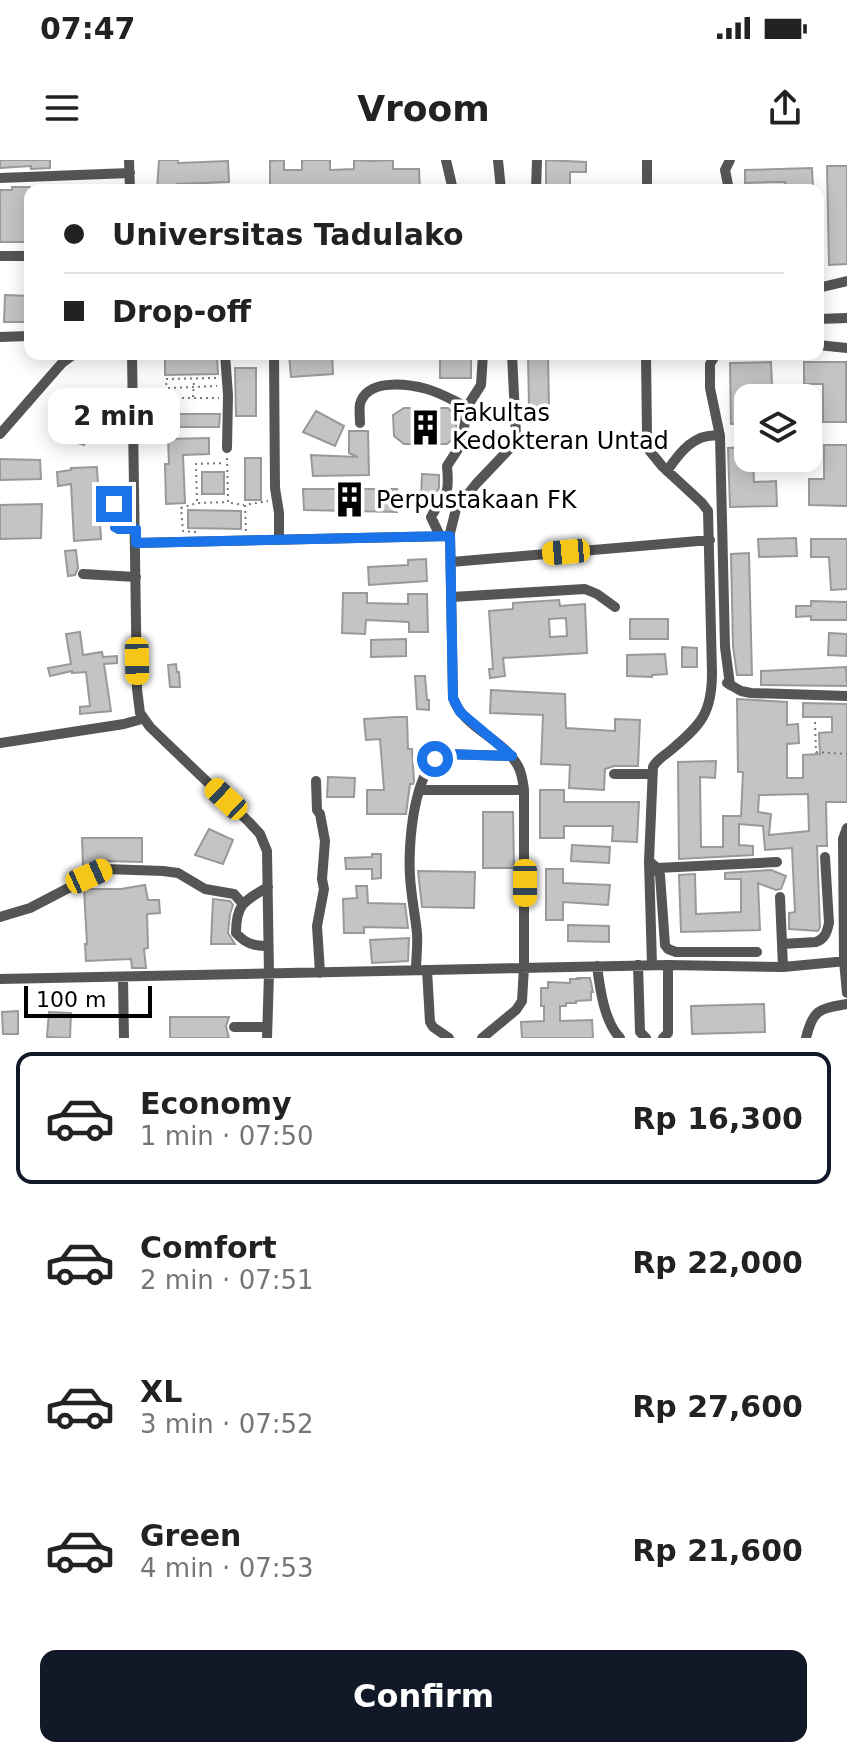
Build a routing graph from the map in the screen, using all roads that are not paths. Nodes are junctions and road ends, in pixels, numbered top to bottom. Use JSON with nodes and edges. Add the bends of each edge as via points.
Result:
{"nodes":[{"id":1,"x":129,"y":160,"type":"edge"},
{"id":2,"x":446,"y":160,"type":"edge"},
{"id":3,"x":498,"y":160,"type":"edge"},
{"id":4,"x":537,"y":160,"type":"edge"},
{"id":5,"x":647,"y":160,"type":"edge"},
{"id":6,"x":730,"y":160,"type":"edge"},
{"id":7,"x":130,"y":173,"type":"junction"},
{"id":8,"x":0,"y":178,"type":"edge"},
{"id":9,"x":130,"y":184,"type":"edge"},
{"id":10,"x":452,"y":184,"type":"edge"},
{"id":11,"x":500,"y":184,"type":"edge"},
{"id":12,"x":536,"y":184,"type":"edge"},
{"id":13,"x":647,"y":184,"type":"edge"},
{"id":14,"x":728,"y":184,"type":"edge"},
{"id":15,"x":0,"y":256,"type":"edge"},
{"id":16,"x":24,"y":256,"type":"edge"},
{"id":17,"x":847,"y":281,"type":"edge"},
{"id":18,"x":824,"y":287,"type":"edge"},
{"id":19,"x":847,"y":318,"type":"edge"},
{"id":20,"x":824,"y":319,"type":"edge"},
{"id":21,"x":24,"y":336,"type":"edge"},
{"id":22,"x":0,"y":337,"type":"edge"},
{"id":23,"x":824,"y":346,"type":"edge"},
{"id":24,"x":847,"y":348,"type":"edge"},
{"id":25,"x":66,"y":360,"type":"edge"},
{"id":26,"x":132,"y":360,"type":"edge"},
{"id":27,"x":225,"y":360,"type":"edge"},
{"id":28,"x":274,"y":360,"type":"edge"},
{"id":29,"x":483,"y":360,"type":"edge"},
{"id":30,"x":512,"y":360,"type":"edge"},
{"id":31,"x":646,"y":360,"type":"edge"},
{"id":32,"x":712,"y":360,"type":"edge"},
{"id":33,"x":467,"y":407,"type":"junction"},
{"id":34,"x":360,"y":423,"type":"dead end"},
{"id":35,"x":0,"y":434,"type":"edge"},
{"id":36,"x":720,"y":436,"type":"junction"},
{"id":37,"x":227,"y":448,"type":"road end"},
{"id":38,"x":667,"y":471,"type":"junction"},
{"id":39,"x":114,"y":488,"type":"dead end"},
{"id":40,"x":136,"y":529,"type":"junction"},
{"id":41,"x":445,"y":536,"type":"junction"},
{"id":42,"x":279,"y":540,"type":"junction"},
{"id":43,"x":710,"y":540,"type":"junction"},
{"id":44,"x":136,"y":543,"type":"junction"},
{"id":45,"x":451,"y":562,"type":"junction"},
{"id":46,"x":83,"y":574,"type":"dead end"},
{"id":47,"x":136,"y":577,"type":"junction"},
{"id":48,"x":452,"y":597,"type":"junction"},
{"id":49,"x":615,"y":607,"type":"dead end"},
{"id":50,"x":712,"y":673,"type":"junction"},
{"id":51,"x":730,"y":685,"type":"junction"},
{"id":52,"x":847,"y":696,"type":"edge"},
{"id":53,"x":142,"y":719,"type":"junction"},
{"id":54,"x":0,"y":743,"type":"edge"},
{"id":55,"x":512,"y":756,"type":"junction"},
{"id":56,"x":614,"y":774,"type":"dead end"},
{"id":57,"x":651,"y":774,"type":"junction"},
{"id":58,"x":316,"y":781,"type":"dead end"},
{"id":59,"x":420,"y":790,"type":"junction"},
{"id":60,"x":524,"y":790,"type":"junction"},
{"id":61,"x":847,"y":828,"type":"edge"},
{"id":62,"x":825,"y":857,"type":"dead end"},
{"id":63,"x":777,"y":862,"type":"dead end"},
{"id":64,"x":653,"y":864,"type":"junction"},
{"id":65,"x":268,"y":887,"type":"junction"},
{"id":66,"x":780,"y":897,"type":"dead end"},
{"id":67,"x":242,"y":903,"type":"junction"},
{"id":68,"x":0,"y":917,"type":"edge"},
{"id":69,"x":782,"y":944,"type":"junction"},
{"id":70,"x":268,"y":946,"type":"junction"},
{"id":71,"x":757,"y":952,"type":"dead end"},
{"id":72,"x":846,"y":961,"type":"edge"},
{"id":73,"x":638,"y":965,"type":"junction"},
{"id":74,"x":652,"y":965,"type":"junction"},
{"id":75,"x":668,"y":965,"type":"junction"},
{"id":76,"x":597,"y":966,"type":"junction"},
{"id":77,"x":524,"y":967,"type":"junction"},
{"id":78,"x":783,"y":967,"type":"junction"},
{"id":79,"x":422,"y":970,"type":"junction"},
{"id":80,"x":320,"y":973,"type":"junction"},
{"id":81,"x":269,"y":974,"type":"junction"},
{"id":82,"x":123,"y":977,"type":"junction"},
{"id":83,"x":0,"y":979,"type":"edge"},
{"id":84,"x":847,"y":993,"type":"edge"},
{"id":85,"x":847,"y":1004,"type":"edge"},
{"id":86,"x":234,"y":1027,"type":"dead end"},
{"id":87,"x":267,"y":1033,"type":"edge"},
{"id":88,"x":124,"y":1038,"type":"edge"},
{"id":89,"x":449,"y":1038,"type":"edge"},
{"id":90,"x":482,"y":1038,"type":"edge"},
{"id":91,"x":620,"y":1038,"type":"edge"},
{"id":92,"x":646,"y":1038,"type":"edge"},
{"id":93,"x":663,"y":1038,"type":"edge"},
{"id":94,"x":806,"y":1038,"type":"edge"}],
"edges":[{"from":1,"to":7,"type":"lane"},
{"from":2,"to":10,"type":"lane"},
{"from":3,"to":11,"type":"lane"},
{"from":4,"to":12,"type":"lane"},
{"from":5,"to":13,"type":"lane"},
{"from":6,"to":14,"type":"lane","via":[[725,170]]},
{"from":7,"to":8,"type":"lane"},
{"from":7,"to":9,"type":"lane"},
{"from":15,"to":16,"type":"lane"},
{"from":17,"to":18,"type":"lane"},
{"from":19,"to":20,"type":"lane"},
{"from":21,"to":22,"type":"lane"},
{"from":23,"to":24,"type":"lane"},
{"from":25,"to":35,"type":"lane"},
{"from":26,"to":40,"type":"lane"},
{"from":27,"to":37,"type":"lane"},
{"from":28,"to":42,"type":"lane"},
{"from":29,"to":33,"type":"lane","via":[[481,385]]},
{"from":30,"to":41,"type":"lane","via":[[515,443],[456,509]]},
{"from":31,"to":38,"type":"lane","via":[[647,443]]},
{"from":32,"to":36,"type":"lane","via":[[710,388]]},
{"from":33,"to":34,"type":"lane","via":[[429,390],[386,385],[372,389],[360,403]]},
{"from":33,"to":41,"type":"lane","via":[[462,443],[447,466],[448,492],[431,517]]},
{"from":36,"to":38,"type":"lane","via":[[698,438],[684,447]]},
{"from":36,"to":51,"type":"lane"},
{"from":38,"to":43,"type":"lane","via":[[708,511]]},
{"from":39,"to":40,"type":"lane","via":[[115,527]]},
{"from":40,"to":44,"type":"lane"},
{"from":41,"to":42,"type":"lane"},
{"from":41,"to":45,"type":"lane"},
{"from":42,"to":44,"type":"lane"},
{"from":43,"to":45,"type":"lane"},
{"from":43,"to":50,"type":"lane"},
{"from":44,"to":47,"type":"lane"},
{"from":45,"to":48,"type":"lane"},
{"from":46,"to":47,"type":"lane"},
{"from":47,"to":53,"type":"lane"},
{"from":48,"to":49,"type":"lane","via":[[585,589]]},
{"from":48,"to":55,"type":"lane","via":[[456,705]]},
{"from":50,"to":51,"type":"lane"},
{"from":50,"to":57,"type":"lane","via":[[712,694],[703,718],[657,760]]},
{"from":51,"to":52,"type":"lane","via":[[751,693]]},
{"from":53,"to":54,"type":"lane"},
{"from":53,"to":65,"type":"lane","via":[[260,834],[267,851]]},
{"from":55,"to":59,"type":"lane","via":[[439,755]]},
{"from":55,"to":60,"type":"lane"},
{"from":56,"to":57,"type":"lane"},
{"from":57,"to":64,"type":"lane"},
{"from":58,"to":80,"type":"lane","via":[[325,841],[317,926]]},
{"from":59,"to":60,"type":"lane"},
{"from":59,"to":79,"type":"lane","via":[[410,874]]},
{"from":60,"to":77,"type":"lane"},
{"from":61,"to":72,"type":"lane"},
{"from":62,"to":69,"type":"lane","via":[[826,933],[821,941]]},
{"from":63,"to":64,"type":"lane"},
{"from":64,"to":71,"type":"lane","via":[[661,880],[668,949]]},
{"from":64,"to":74,"type":"lane"},
{"from":65,"to":67,"type":"lane"},
{"from":65,"to":70,"type":"lane"},
{"from":66,"to":69,"type":"lane"},
{"from":67,"to":68,"type":"lane","via":[[234,894],[205,889],[178,873],[105,869],[30,908]]},
{"from":67,"to":70,"type":"lane","via":[[236,933],[254,946]]},
{"from":69,"to":78,"type":"lane"},
{"from":70,"to":81,"type":"lane"},
{"from":72,"to":78,"type":"lane"},
{"from":72,"to":84,"type":"lane"},
{"from":73,"to":74,"type":"lane"},
{"from":73,"to":76,"type":"lane"},
{"from":73,"to":92,"type":"lane","via":[[640,1032]]},
{"from":74,"to":75,"type":"lane"},
{"from":75,"to":78,"type":"lane"},
{"from":75,"to":93,"type":"lane","via":[[668,1033]]},
{"from":76,"to":77,"type":"lane"},
{"from":76,"to":91,"type":"lane","via":[[602,996]]},
{"from":77,"to":79,"type":"lane"},
{"from":77,"to":90,"type":"lane","via":[[522,1001]]},
{"from":79,"to":80,"type":"lane"},
{"from":79,"to":89,"type":"lane","via":[[430,1022]]},
{"from":80,"to":81,"type":"lane"},
{"from":81,"to":82,"type":"lane"},
{"from":81,"to":87,"type":"lane"},
{"from":82,"to":83,"type":"lane"},
{"from":82,"to":88,"type":"lane"},
{"from":85,"to":94,"type":"lane","via":[[816,1013]]},
{"from":86,"to":87,"type":"lane"}]}
